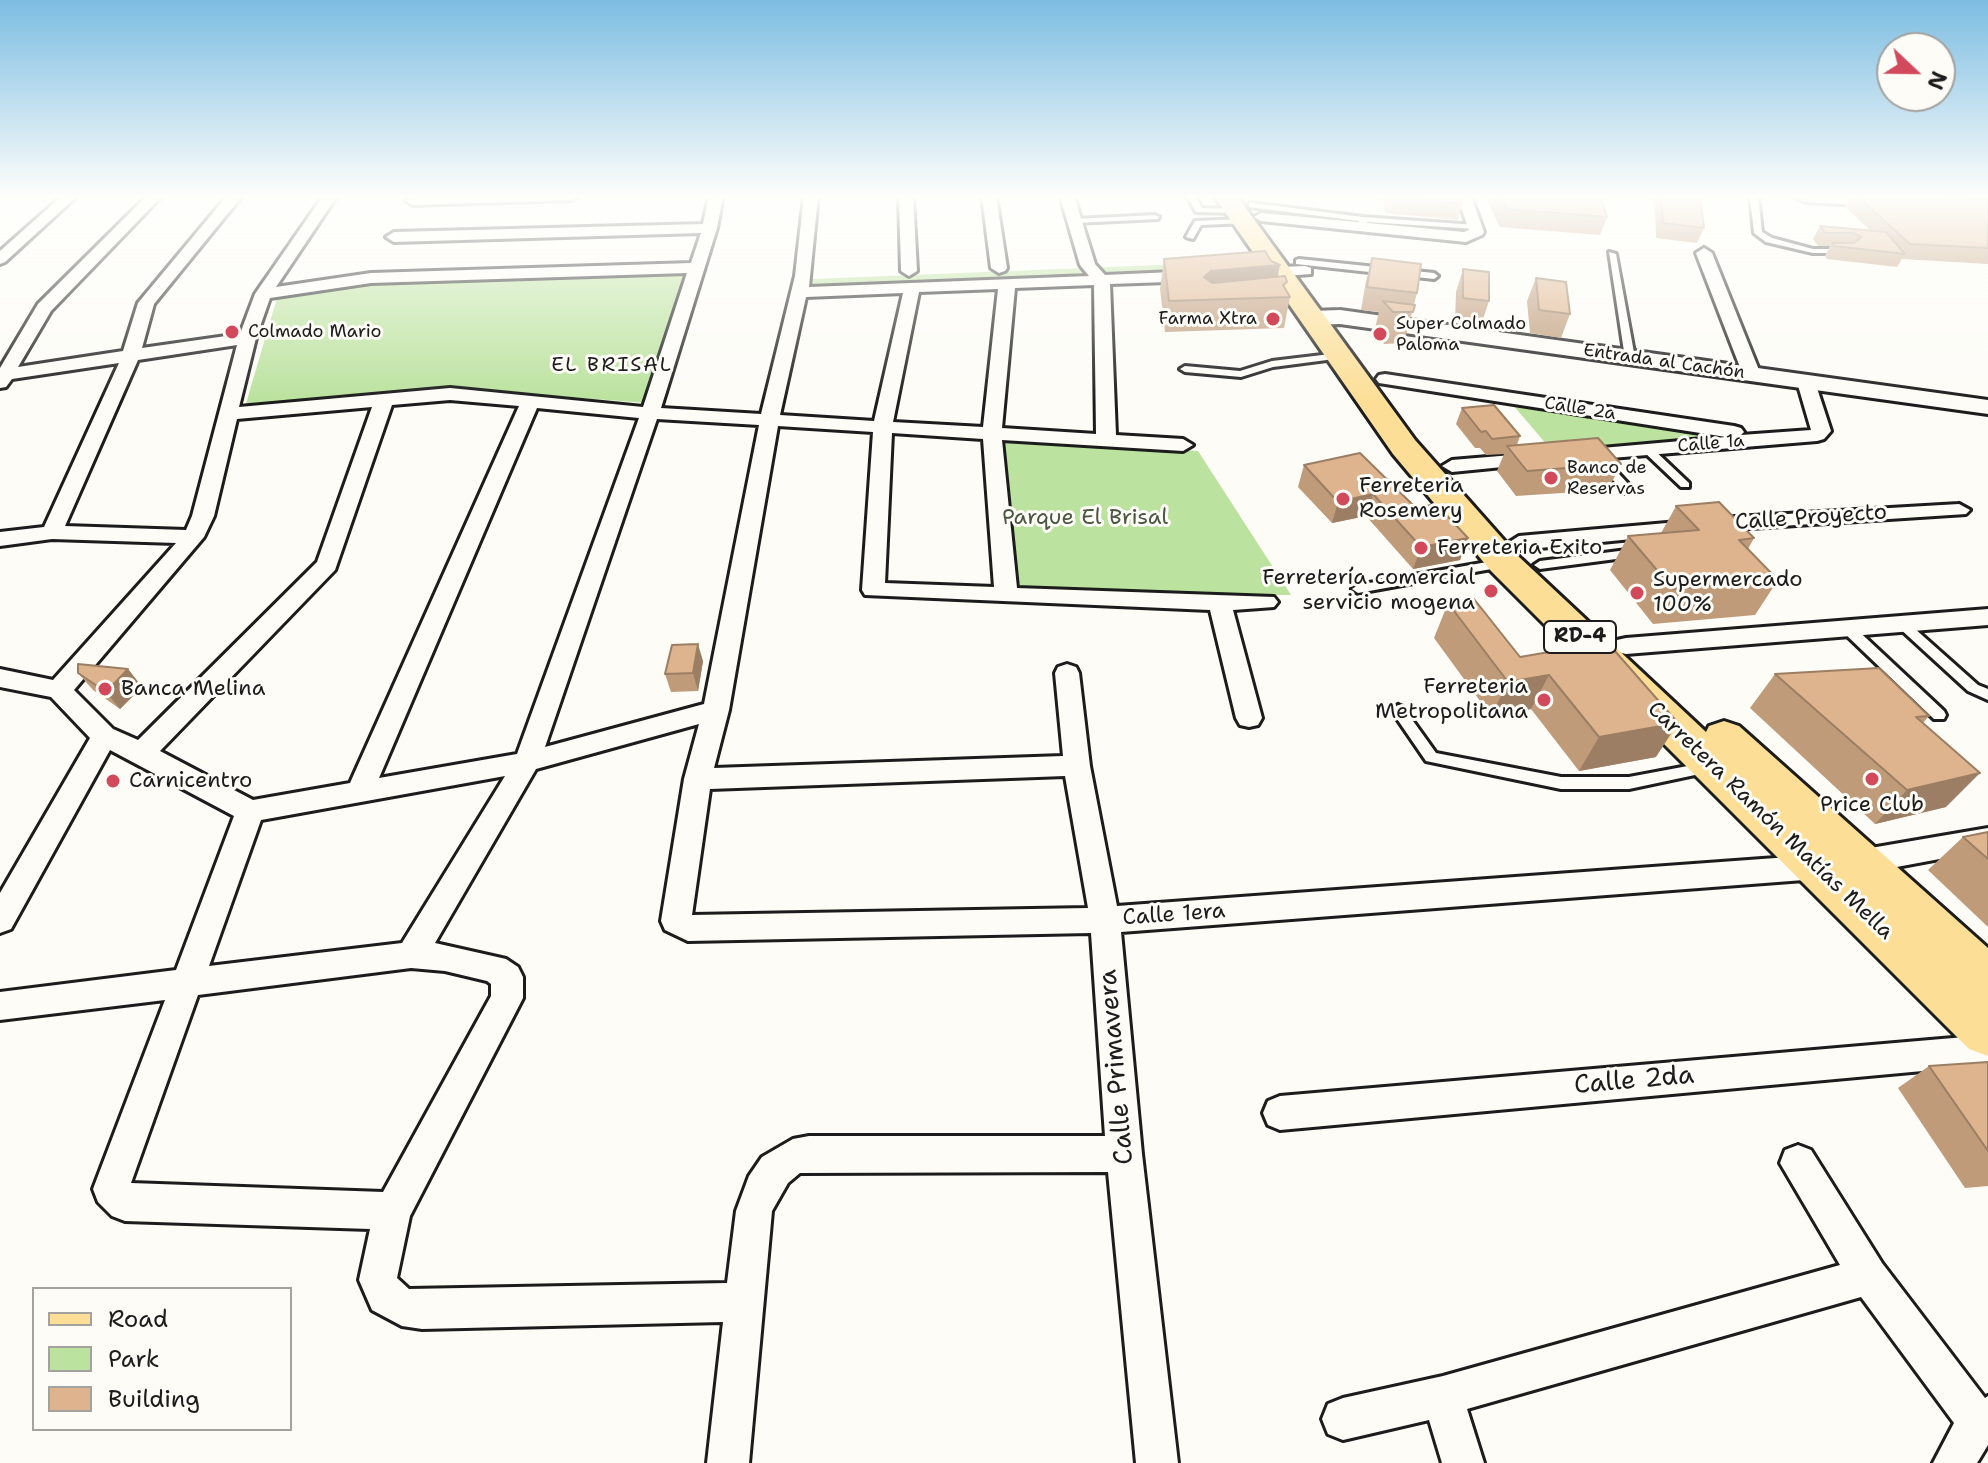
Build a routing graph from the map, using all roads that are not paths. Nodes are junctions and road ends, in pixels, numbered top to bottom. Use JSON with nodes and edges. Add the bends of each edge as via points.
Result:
{"nodes":[{"id":1,"x":87,"y":264,"type":"edge"},
{"id":2,"x":178,"y":264,"type":"edge"},
{"id":3,"x":283,"y":264,"type":"edge"},
{"id":4,"x":328,"y":264,"type":"edge"},
{"id":5,"x":665,"y":264,"type":"edge"},
{"id":6,"x":698,"y":264,"type":"edge"},
{"id":7,"x":803,"y":264,"type":"edge"},
{"id":8,"x":909,"y":264,"type":"edge"},
{"id":9,"x":1001,"y":264,"type":"edge"},
{"id":10,"x":1103,"y":264,"type":"edge"},
{"id":11,"x":1249,"y":264,"type":"edge"},
{"id":12,"x":1282,"y":264,"type":"edge"},
{"id":13,"x":1285,"y":264,"type":"edge"},
{"id":14,"x":1313,"y":264,"type":"edge"},
{"id":15,"x":1353,"y":264,"type":"edge"},
{"id":16,"x":1614,"y":264,"type":"edge"},
{"id":17,"x":1708,"y":264,"type":"edge"},
{"id":18,"x":1088,"y":265,"type":"junction"},
{"id":19,"x":697,"y":268,"type":"junction"},
{"id":20,"x":1003,"y":276,"type":"junction"},
{"id":21,"x":1434,"y":276,"type":"dead end"},
{"id":22,"x":910,"y":279,"type":"junction"},
{"id":23,"x":1101,"y":280,"type":"junction"},
{"id":24,"x":801,"y":284,"type":"junction"},
{"id":25,"x":263,"y":294,"type":"junction"},
{"id":26,"x":247,"y":338,"type":"junction"},
{"id":27,"x":131,"y":355,"type":"junction"},
{"id":28,"x":1339,"y":356,"type":"junction"},
{"id":29,"x":1630,"y":358,"type":"junction"},
{"id":30,"x":1185,"y":369,"type":"dead end"},
{"id":31,"x":1752,"y":375,"type":"junction"},
{"id":32,"x":2,"y":378,"type":"edge"},
{"id":33,"x":1385,"y":379,"type":"junction"},
{"id":34,"x":1806,"y":382,"type":"junction"},
{"id":35,"x":384,"y":400,"type":"junction"},
{"id":36,"x":530,"y":403,"type":"junction"},
{"id":37,"x":1988,"y":407,"type":"edge"},
{"id":38,"x":650,"y":413,"type":"junction"},
{"id":39,"x":229,"y":414,"type":"junction"},
{"id":40,"x":770,"y":418,"type":"junction"},
{"id":41,"x":883,"y":425,"type":"junction"},
{"id":42,"x":992,"y":432,"type":"junction"},
{"id":43,"x":1775,"y":438,"type":"junction"},
{"id":44,"x":1106,"y":439,"type":"junction"},
{"id":45,"x":1183,"y":445,"type":"dead end"},
{"id":46,"x":1647,"y":449,"type":"junction"},
{"id":47,"x":1594,"y":454,"type":"junction"},
{"id":48,"x":1452,"y":466,"type":"junction"},
{"id":49,"x":1685,"y":485,"type":"dead end"},
{"id":50,"x":1629,"y":491,"type":"dead end"},
{"id":51,"x":1959,"y":510,"type":"dead end"},
{"id":52,"x":52,"y":532,"type":"junction"},
{"id":53,"x":193,"y":537,"type":"junction"},
{"id":54,"x":0,"y":539,"type":"edge"},
{"id":55,"x":1642,"y":552,"type":"edge"},
{"id":56,"x":1521,"y":557,"type":"junction"},
{"id":57,"x":1358,"y":589,"type":"dead end"},
{"id":58,"x":1006,"y":596,"type":"junction"},
{"id":59,"x":1266,"y":602,"type":"dead end"},
{"id":60,"x":1220,"y":603,"type":"junction"},
{"id":61,"x":1988,"y":617,"type":"edge"},
{"id":62,"x":1901,"y":623,"type":"junction"},
{"id":63,"x":1846,"y":627,"type":"junction"},
{"id":64,"x":1626,"y":646,"type":"junction"},
{"id":65,"x":1067,"y":673,"type":"dead end"},
{"id":66,"x":0,"y":678,"type":"edge"},
{"id":67,"x":59,"y":690,"type":"junction"},
{"id":68,"x":1988,"y":695,"type":"edge"},
{"id":69,"x":716,"y":710,"type":"junction"},
{"id":70,"x":1398,"y":710,"type":"dead end"},
{"id":71,"x":1939,"y":715,"type":"dead end"},
{"id":72,"x":1249,"y":718,"type":"dead end"},
{"id":73,"x":104,"y":736,"type":"junction"},
{"id":74,"x":142,"y":753,"type":"junction"},
{"id":75,"x":527,"y":762,"type":"junction"},
{"id":76,"x":1077,"y":766,"type":"junction"},
{"id":77,"x":1715,"y":766,"type":"junction"},
{"id":78,"x":698,"y":779,"type":"junction"},
{"id":79,"x":359,"y":793,"type":"junction"},
{"id":80,"x":250,"y":811,"type":"junction"},
{"id":81,"x":1988,"y":839,"type":"edge"},
{"id":82,"x":1859,"y":862,"type":"junction"},
{"id":83,"x":1817,"y":867,"type":"junction"},
{"id":84,"x":0,"y":920,"type":"edge"},
{"id":85,"x":1105,"y":920,"type":"junction"},
{"id":86,"x":411,"y":955,"type":"junction"},
{"id":87,"x":1988,"y":980,"type":"edge"},
{"id":88,"x":184,"y":983,"type":"junction"},
{"id":89,"x":0,"y":1006,"type":"edge"},
{"id":90,"x":1988,"y":1032,"type":"edge"},
{"id":91,"x":1988,"y":1050,"type":"edge"},
{"id":92,"x":1280,"y":1113,"type":"dead end"},
{"id":93,"x":1124,"y":1154,"type":"junction"},
{"id":94,"x":1798,"y":1163,"type":"dead end"},
{"id":95,"x":393,"y":1211,"type":"junction"},
{"id":96,"x":1869,"y":1276,"type":"junction"},
{"id":97,"x":743,"y":1302,"type":"junction"},
{"id":98,"x":1443,"y":1396,"type":"junction"},
{"id":99,"x":1343,"y":1419,"type":"dead end"},
{"id":100,"x":1983,"y":1420,"type":"edge"},
{"id":101,"x":728,"y":1463,"type":"edge"},
{"id":102,"x":1157,"y":1463,"type":"edge"},
{"id":103,"x":1463,"y":1463,"type":"edge"},
{"id":104,"x":1954,"y":1463,"type":"edge"}],
"edges":[{"from":1,"to":32,"type":"street","via":[[44,308]]},
{"from":2,"to":27,"type":"street","via":[[146,303]]},
{"from":3,"to":25,"type":"street"},
{"from":4,"to":25,"type":"street"},
{"from":5,"to":19,"type":"street"},
{"from":6,"to":19,"type":"street"},
{"from":7,"to":24,"type":"street"},
{"from":8,"to":22,"type":"street"},
{"from":9,"to":20,"type":"street"},
{"from":10,"to":18,"type":"street"},
{"from":11,"to":23,"type":"street","via":[[1227,274]]},
{"from":12,"to":28,"type":"main road","name":"Carretera Ramón Matías Mella","number":"RD-4"},
{"from":13,"to":33,"type":"main road","name":"Carretera Ramón Matías Mella","number":"RD-4"},
{"from":14,"to":29,"type":"street","name":"Entrada al Cachón"},
{"from":15,"to":21,"type":"lane"},
{"from":16,"to":29,"type":"lane"},
{"from":17,"to":31,"type":"street"},
{"from":18,"to":20,"type":"street"},
{"from":18,"to":23,"type":"street"},
{"from":19,"to":38,"type":"street"},
{"from":20,"to":22,"type":"street"},
{"from":20,"to":23,"type":"street"},
{"from":20,"to":42,"type":"street"},
{"from":22,"to":24,"type":"street"},
{"from":22,"to":41,"type":"street"},
{"from":23,"to":44,"type":"street"},
{"from":24,"to":40,"type":"street"},
{"from":25,"to":26,"type":"street"},
{"from":26,"to":27,"type":"street"},
{"from":26,"to":39,"type":"street"},
{"from":27,"to":32,"type":"street"},
{"from":27,"to":52,"type":"street"},
{"from":28,"to":30,"type":"lane","via":[[1272,364],[1241,374]]},
{"from":28,"to":56,"type":"main road","name":"Carretera Ramón Matías Mella","number":"RD-4","via":[[1404,447]]},
{"from":29,"to":31,"type":"street","name":"Entrada al Cachón"},
{"from":31,"to":34,"type":"street","name":"Entrada al Cachón"},
{"from":33,"to":43,"type":"street","name":"Calle 2a"},
{"from":33,"to":48,"type":"main road","name":"Carretera Ramón Matías Mella","number":"RD-4"},
{"from":34,"to":37,"type":"street","name":"Entrada al Cachón"},
{"from":34,"to":43,"type":"street","name":"Calle 1a","via":[[1821,431]]},
{"from":35,"to":36,"type":"street","via":[[450,394]]},
{"from":35,"to":39,"type":"street"},
{"from":35,"to":74,"type":"street","via":[[327,565]]},
{"from":36,"to":38,"type":"street"},
{"from":36,"to":79,"type":"street"},
{"from":38,"to":40,"type":"street"},
{"from":38,"to":75,"type":"street"},
{"from":39,"to":53,"type":"street"},
{"from":40,"to":41,"type":"street"},
{"from":40,"to":69,"type":"street"},
{"from":41,"to":42,"type":"street"},
{"from":41,"to":58,"type":"street","via":[[873,590]]},
{"from":42,"to":44,"type":"street"},
{"from":42,"to":58,"type":"street"},
{"from":43,"to":46,"type":"street","name":"Calle 1a"},
{"from":44,"to":45,"type":"street"},
{"from":46,"to":47,"type":"street","name":"Calle 1a"},
{"from":46,"to":49,"type":"lane"},
{"from":47,"to":48,"type":"street","name":"Calle 1a"},
{"from":47,"to":50,"type":"lane"},
{"from":48,"to":56,"type":"main road","name":"Carretera Ramón Matías Mella","number":"RD-4"},
{"from":51,"to":56,"type":"street","name":"Calle Proyecto","via":[[1735,523]]},
{"from":52,"to":53,"type":"street"},
{"from":52,"to":54,"type":"street"},
{"from":53,"to":67,"type":"street"},
{"from":55,"to":56,"type":"lane"},
{"from":56,"to":57,"type":"lane"},
{"from":56,"to":64,"type":"main road","name":"Carretera Ramón Matías Mella","number":"RD-4"},
{"from":56,"to":77,"type":"main road","name":"Carretera Ramón Matías Mella","number":"RD-4"},
{"from":58,"to":60,"type":"street"},
{"from":59,"to":60,"type":"street"},
{"from":60,"to":72,"type":"street"},
{"from":61,"to":62,"type":"street"},
{"from":62,"to":63,"type":"street"},
{"from":62,"to":68,"type":"lane","via":[[1973,688]]},
{"from":63,"to":64,"type":"street"},
{"from":63,"to":71,"type":"lane"},
{"from":64,"to":82,"type":"main road","name":"Carretera Ramón Matías Mella","number":"RD-4"},
{"from":65,"to":76,"type":"street","name":"Calle Primavera"},
{"from":66,"to":67,"type":"street"},
{"from":67,"to":73,"type":"street"},
{"from":69,"to":75,"type":"street"},
{"from":69,"to":78,"type":"street"},
{"from":70,"to":77,"type":"lane","via":[[1431,757],[1561,783],[1629,783]]},
{"from":73,"to":74,"type":"street"},
{"from":73,"to":84,"type":"street"},
{"from":74,"to":80,"type":"street"},
{"from":75,"to":79,"type":"street"},
{"from":75,"to":86,"type":"street"},
{"from":76,"to":78,"type":"street"},
{"from":76,"to":85,"type":"street","name":"Calle Primavera"},
{"from":77,"to":83,"type":"main road","name":"Carretera Ramón Matías Mella","number":"RD-4"},
{"from":78,"to":85,"type":"street","name":"Calle 1era","via":[[676,906],[676,921],[688,928]]},
{"from":79,"to":80,"type":"street"},
{"from":80,"to":88,"type":"street"},
{"from":81,"to":82,"type":"street"},
{"from":82,"to":87,"type":"main road","name":"Carretera Ramón Matías Mella","number":"RD-4"},
{"from":83,"to":85,"type":"street","name":"Calle 1era"},
{"from":83,"to":90,"type":"main road","name":"Carretera Ramón Matías Mella","number":"RD-4"},
{"from":85,"to":93,"type":"street","name":"Calle Primavera"},
{"from":86,"to":88,"type":"street"},
{"from":86,"to":95,"type":"street","via":[[495,969],[507,977],[509,986],[502,1010]]},
{"from":88,"to":89,"type":"street"},
{"from":88,"to":95,"type":"street","via":[[111,1189],[125,1203]]},
{"from":91,"to":92,"type":"street","name":"Calle 2da"},
{"from":93,"to":97,"type":"street","via":[[793,1157],[775,1170],[754,1211]]},
{"from":93,"to":102,"type":"street","name":"Calle Primavera"},
{"from":94,"to":96,"type":"street"},
{"from":95,"to":97,"type":"street","via":[[378,1280],[386,1296],[402,1307]]},
{"from":96,"to":98,"type":"street"},
{"from":96,"to":100,"type":"street"},
{"from":97,"to":101,"type":"street"},
{"from":98,"to":99,"type":"street"},
{"from":98,"to":103,"type":"street"},
{"from":100,"to":104,"type":"street"}]}
